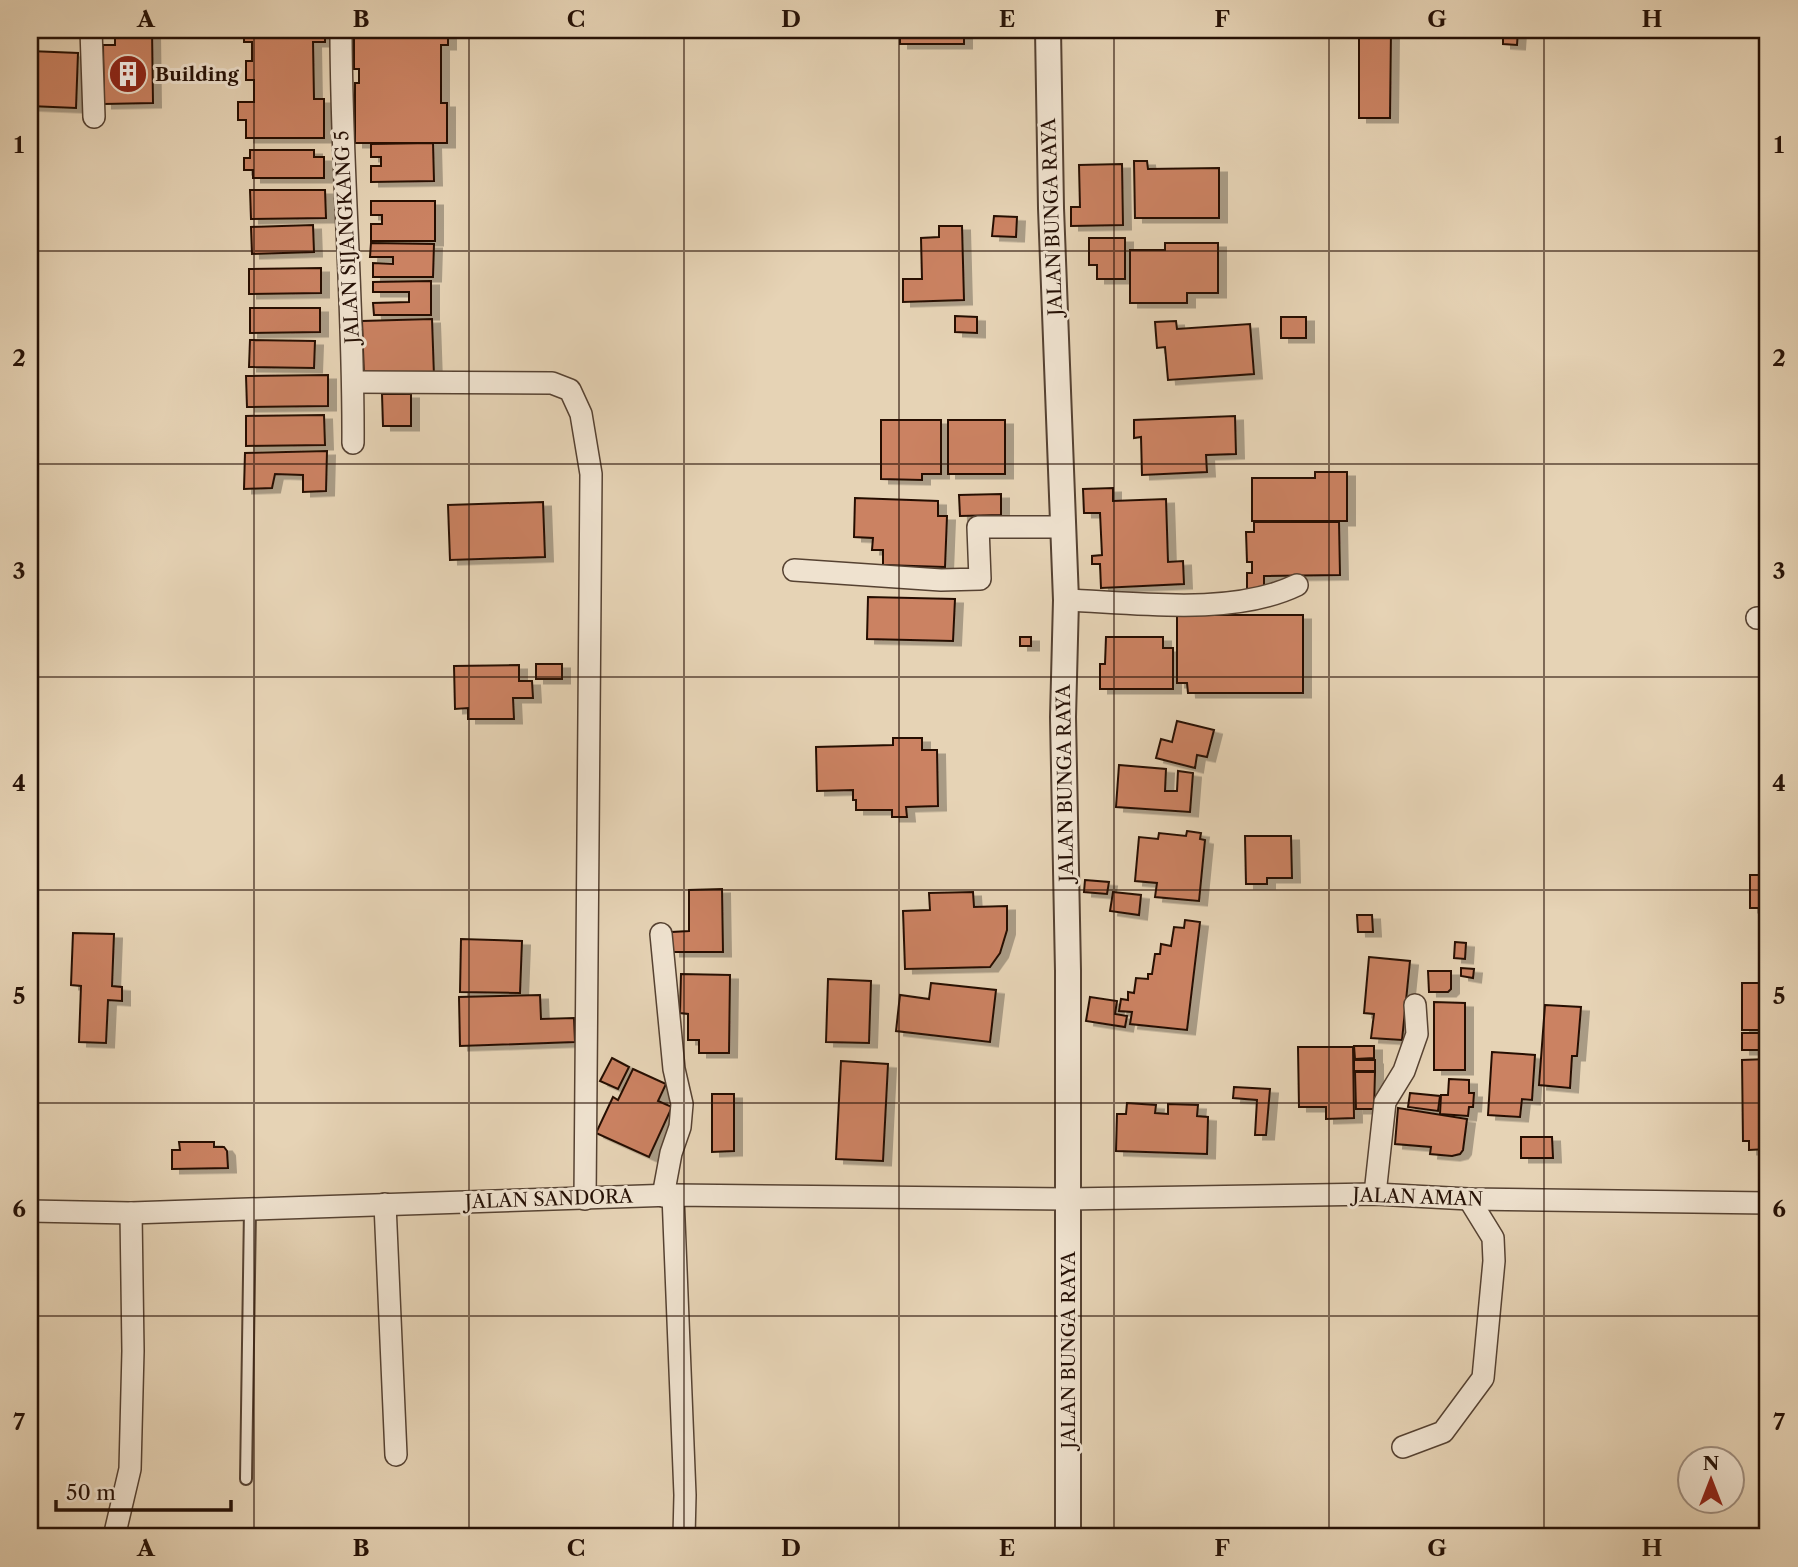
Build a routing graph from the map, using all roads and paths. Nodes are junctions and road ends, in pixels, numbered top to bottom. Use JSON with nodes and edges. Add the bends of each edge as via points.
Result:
{"nodes":[{"id":1,"x":91,"y":30,"type":"edge"},
{"id":2,"x":341,"y":30,"type":"edge"},
{"id":3,"x":1048,"y":30,"type":"edge"},
{"id":4,"x":94,"y":117,"type":"dead end"},
{"id":5,"x":354,"y":382,"type":"junction"},
{"id":6,"x":354,"y":443,"type":"dead end"},
{"id":7,"x":1064,"y":527,"type":"junction"},
{"id":8,"x":793,"y":570,"type":"dead end"},
{"id":9,"x":1297,"y":585,"type":"dead end"},
{"id":10,"x":1066,"y":600,"type":"junction"},
{"id":11,"x":661,"y":934,"type":"dead end"},
{"id":12,"x":1415,"y":1005,"type":"dead end"},
{"id":13,"x":1375,"y":1194,"type":"junction"},
{"id":14,"x":668,"y":1195,"type":"junction"},
{"id":15,"x":585,"y":1199,"type":"junction"},
{"id":16,"x":1068,"y":1199,"type":"junction"},
{"id":17,"x":1469,"y":1199,"type":"junction"},
{"id":18,"x":1768,"y":1203,"type":"edge"},
{"id":19,"x":385,"y":1204,"type":"junction"},
{"id":20,"x":250,"y":1209,"type":"junction"},
{"id":21,"x":30,"y":1211,"type":"edge"},
{"id":22,"x":131,"y":1213,"type":"junction"},
{"id":23,"x":1403,"y":1447,"type":"dead end"},
{"id":24,"x":396,"y":1455,"type":"dead end"},
{"id":25,"x":246,"y":1479,"type":"dead end"},
{"id":26,"x":114,"y":1537,"type":"edge"},
{"id":27,"x":684,"y":1537,"type":"edge"},
{"id":28,"x":1068,"y":1537,"type":"edge"}],
"edges":[{"from":1,"to":4,"type":"street"},
{"from":2,"to":5,"type":"street","name":"JALAN SIJANGKANG 5"},
{"from":3,"to":7,"type":"street","name":"JALAN BUNGA RAYA"},
{"from":5,"to":6,"type":"street","name":"JALAN SIJANGKANG 5"},
{"from":5,"to":15,"type":"street","via":[[552,383],[570,390],[580,414],[591,474]]},
{"from":7,"to":8,"type":"street","via":[[978,527],[979,579]]},
{"from":7,"to":10,"type":"street","name":"JALAN BUNGA RAYA"},
{"from":9,"to":10,"type":"street","via":[[1276,595],[1240,602]]},
{"from":10,"to":16,"type":"street","name":"JALAN BUNGA RAYA"},
{"from":11,"to":14,"type":"street","via":[[674,1069],[682,1104]]},
{"from":12,"to":13,"type":"street","via":[[1417,1034],[1404,1071],[1385,1102]]},
{"from":13,"to":16,"type":"street","name":"JALAN AMAN"},
{"from":13,"to":17,"type":"street","name":"JALAN AMAN"},
{"from":14,"to":15,"type":"street","name":"JALAN SANDORA"},
{"from":14,"to":16,"type":"street","name":"JALAN SANDORA"},
{"from":14,"to":27,"type":"street"},
{"from":15,"to":19,"type":"street","name":"JALAN SANDORA"},
{"from":16,"to":28,"type":"street","name":"JALAN BUNGA RAYA"},
{"from":17,"to":18,"type":"street","name":"JALAN AMAN"},
{"from":17,"to":23,"type":"street","via":[[1493,1238],[1483,1378],[1443,1432]]},
{"from":19,"to":20,"type":"street","name":"JALAN SANDORA"},
{"from":19,"to":24,"type":"street"},
{"from":20,"to":22,"type":"street","name":"JALAN SANDORA"},
{"from":20,"to":25,"type":"lane"},
{"from":21,"to":22,"type":"street","name":"JALAN SANDORA"},
{"from":22,"to":26,"type":"street","via":[[130,1469]]}]}
